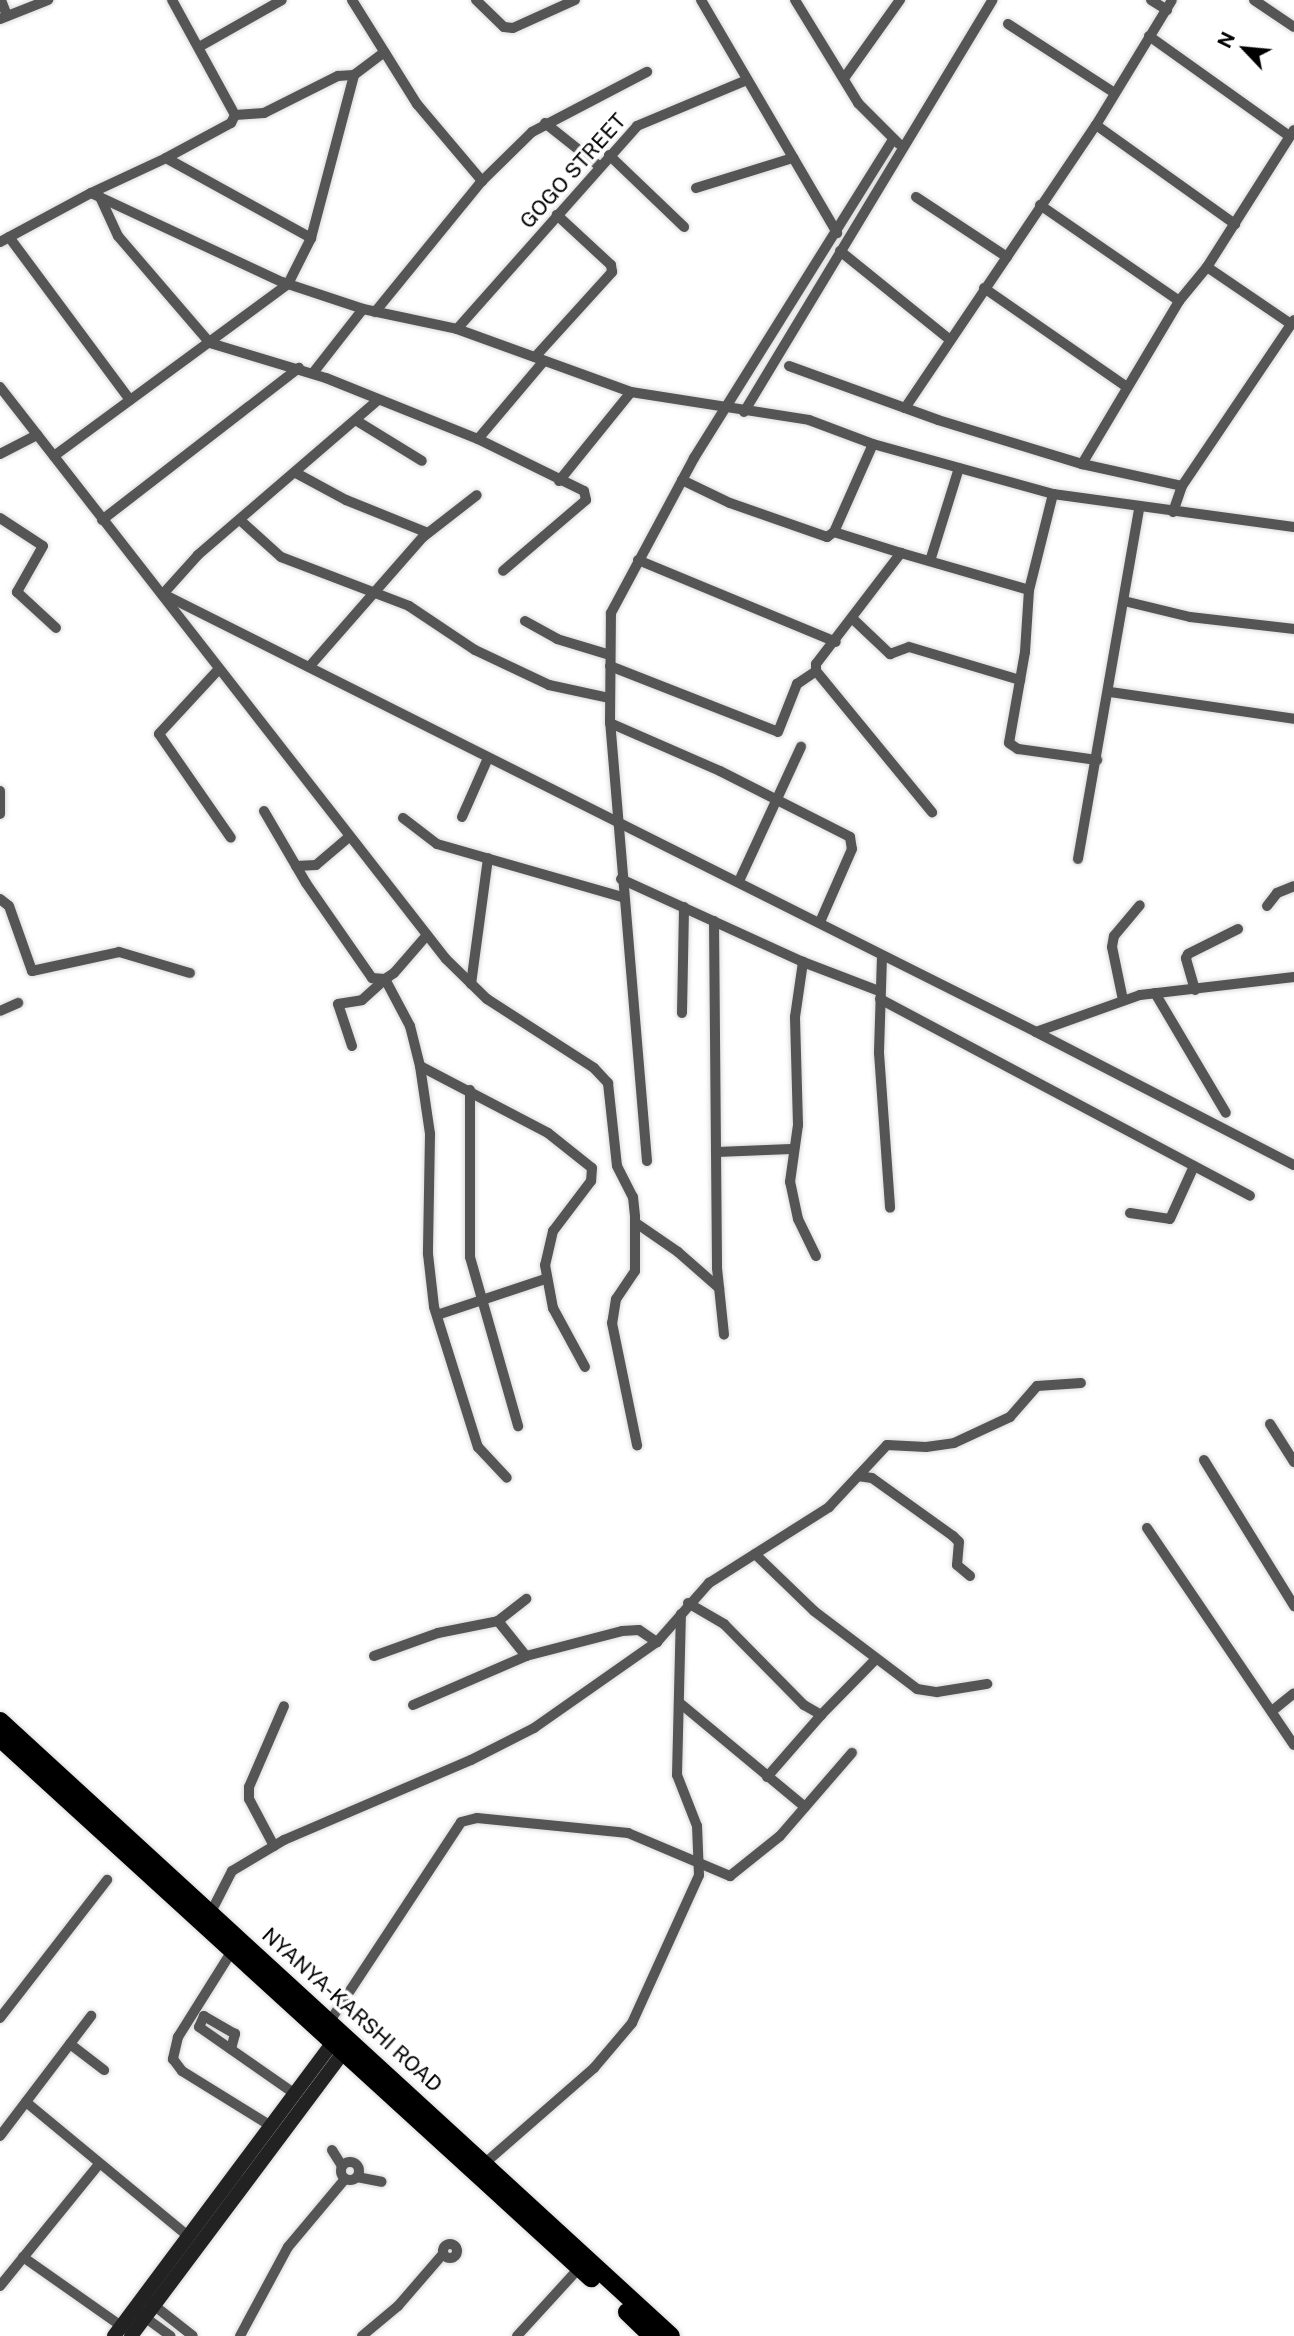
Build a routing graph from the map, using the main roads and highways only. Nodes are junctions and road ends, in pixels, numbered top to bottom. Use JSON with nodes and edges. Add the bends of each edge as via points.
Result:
{"nodes":[{"id":1,"x":0,"y":1721,"type":"edge"},
{"id":2,"x":0,"y":1738,"type":"edge"},
{"id":3,"x":340,"y":2038,"type":"junction"},
{"id":4,"x":538,"y":2222,"type":"junction"},
{"id":5,"x":652,"y":2336,"type":"edge"},
{"id":6,"x":671,"y":2336,"type":"edge"}],
"edges":[{"from":1,"to":3,"type":"main road","name":"NYANYA-KARSHI ROAD","via":[[211,1912]]},
{"from":2,"to":3,"type":"main road","name":"NYANYA-KARSHI ROAD","via":[[232,1951]]},
{"from":3,"to":4,"type":"main road","name":"NYANYA-KARSHI ROAD"},
{"from":3,"to":4,"type":"main road","name":"NYANYA-KARSHI ROAD","via":[[485,2163]]},
{"from":4,"to":5,"type":"main road","name":"NYANYA-KARSHI ROAD","via":[[579,2268]]},
{"from":4,"to":6,"type":"main road","name":"NYANYA-KARSHI ROAD"}]}
